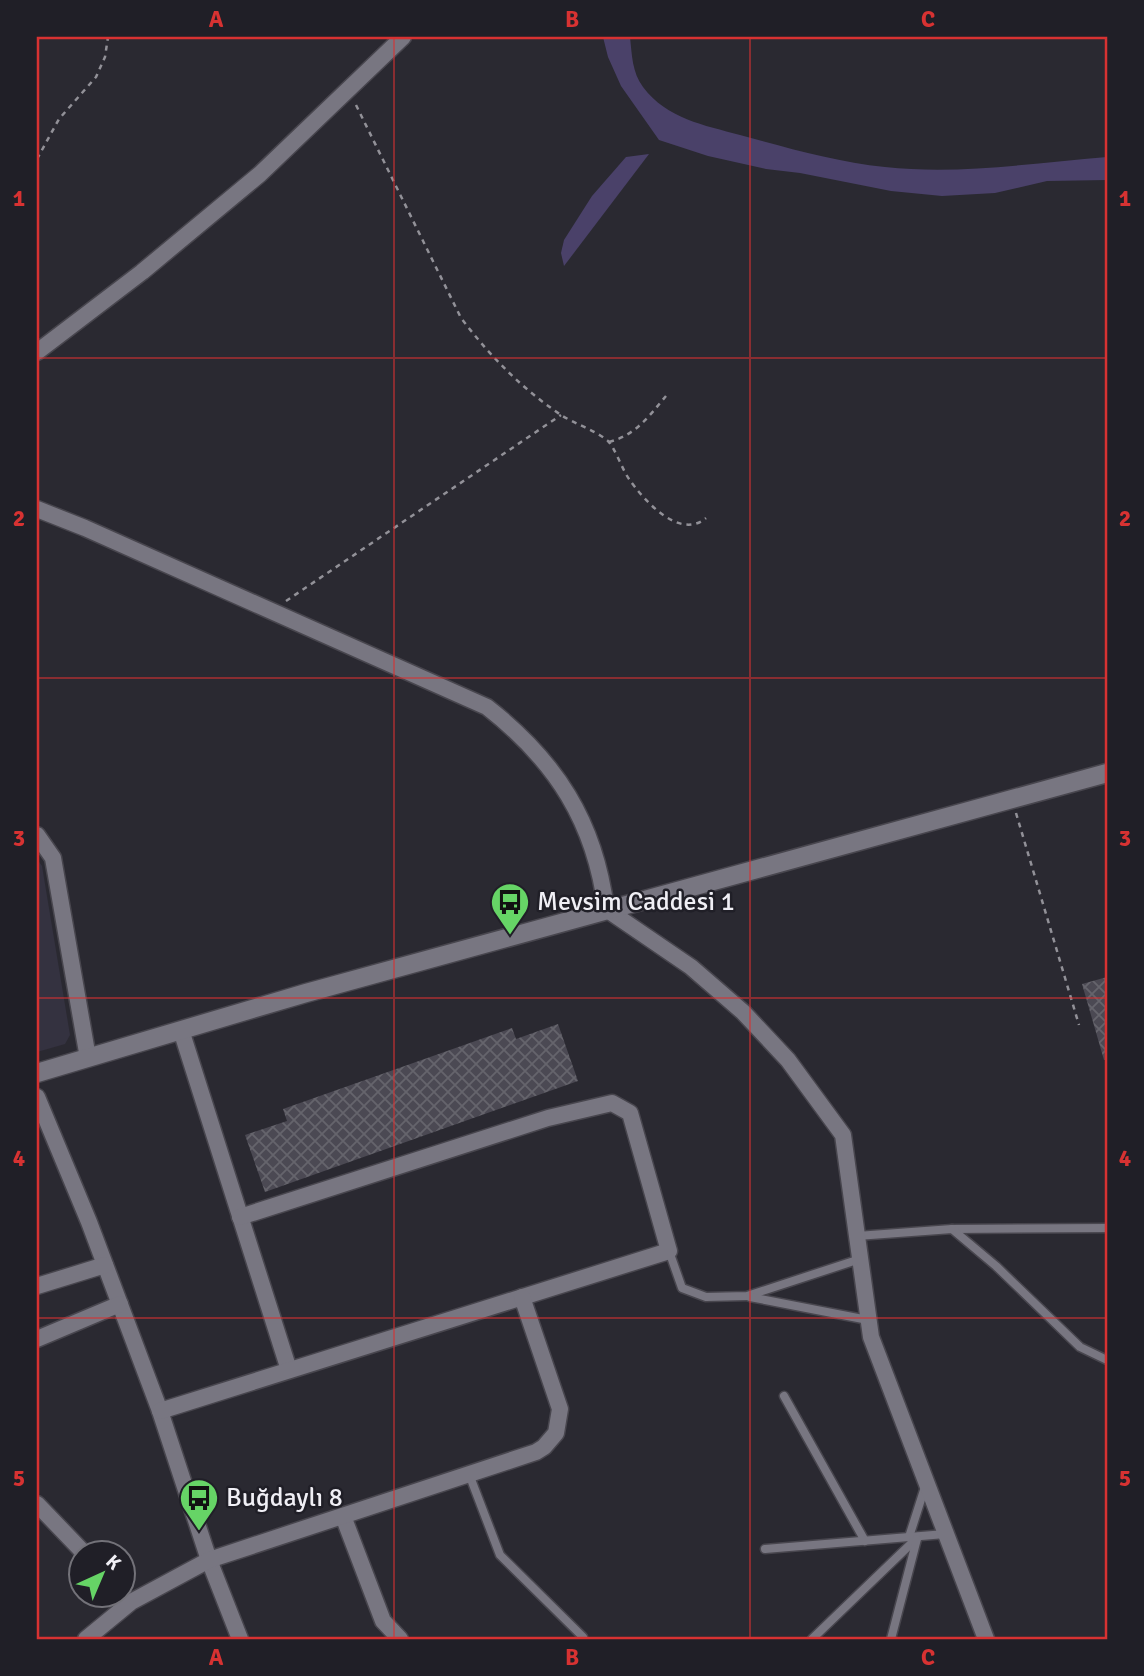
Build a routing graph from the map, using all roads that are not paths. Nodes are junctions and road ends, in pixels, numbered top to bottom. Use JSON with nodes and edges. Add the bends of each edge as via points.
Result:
{"nodes":[{"id":1,"x":403,"y":37,"type":"edge"},
{"id":2,"x":37,"y":352,"type":"edge"},
{"id":3,"x":37,"y":509,"type":"edge"},
{"id":4,"x":1107,"y":774,"type":"edge"},
{"id":5,"x":37,"y":835,"type":"edge"},
{"id":6,"x":606,"y":909,"type":"junction"},
{"id":7,"x":181,"y":1030,"type":"junction"},
{"id":8,"x":88,"y":1058,"type":"junction"},
{"id":9,"x":37,"y":1073,"type":"edge"},
{"id":10,"x":37,"y":1097,"type":"edge"},
{"id":11,"x":240,"y":1217,"type":"junction"},
{"id":12,"x":1107,"y":1228,"type":"edge"},
{"id":13,"x":952,"y":1229,"type":"junction"},
{"id":14,"x":857,"y":1236,"type":"junction"},
{"id":15,"x":669,"y":1251,"type":"junction"},
{"id":16,"x":860,"y":1259,"type":"junction"},
{"id":17,"x":105,"y":1265,"type":"junction"},
{"id":18,"x":37,"y":1286,"type":"edge"},
{"id":19,"x":747,"y":1296,"type":"junction"},
{"id":20,"x":522,"y":1297,"type":"junction"},
{"id":21,"x":120,"y":1304,"type":"junction"},
{"id":22,"x":869,"y":1321,"type":"junction"},
{"id":23,"x":37,"y":1339,"type":"edge"},
{"id":24,"x":1107,"y":1360,"type":"edge"},
{"id":25,"x":289,"y":1370,"type":"junction"},
{"id":26,"x":784,"y":1396,"type":"dead end"},
{"id":27,"x":160,"y":1410,"type":"junction"},
{"id":28,"x":469,"y":1474,"type":"junction"},
{"id":29,"x":926,"y":1484,"type":"junction"},
{"id":30,"x":37,"y":1504,"type":"edge"},
{"id":31,"x":343,"y":1516,"type":"junction"},
{"id":32,"x":945,"y":1534,"type":"junction"},
{"id":33,"x":914,"y":1537,"type":"junction"},
{"id":34,"x":72,"y":1540,"type":"edge"},
{"id":35,"x":865,"y":1541,"type":"junction"},
{"id":36,"x":765,"y":1549,"type":"dead end"},
{"id":37,"x":209,"y":1560,"type":"junction"},
{"id":38,"x":136,"y":1593,"type":"edge"},
{"id":39,"x":114,"y":1610,"type":"edge"},
{"id":40,"x":583,"y":1637,"type":"dead end"},
{"id":41,"x":86,"y":1639,"type":"edge"},
{"id":42,"x":240,"y":1639,"type":"edge"},
{"id":43,"x":400,"y":1639,"type":"edge"},
{"id":44,"x":814,"y":1639,"type":"edge"},
{"id":45,"x":891,"y":1639,"type":"edge"},
{"id":46,"x":986,"y":1639,"type":"edge"}],
"edges":[{"from":1,"to":2,"type":"street","via":[[260,174]]},
{"from":3,"to":6,"type":"street","via":[[487,707],[520,735],[562,785],[584,824]]},
{"from":4,"to":6,"type":"street"},
{"from":5,"to":8,"type":"street","via":[[53,858]]},
{"from":6,"to":7,"type":"street"},
{"from":6,"to":14,"type":"street","via":[[664,946],[718,989],[808,1084],[843,1135]]},
{"from":7,"to":8,"type":"street"},
{"from":7,"to":11,"type":"street"},
{"from":8,"to":9,"type":"street"},
{"from":10,"to":17,"type":"street"},
{"from":11,"to":15,"type":"street","via":[[548,1118],[612,1103],[630,1114]]},
{"from":11,"to":25,"type":"street"},
{"from":12,"to":13,"type":"lane"},
{"from":13,"to":14,"type":"lane"},
{"from":13,"to":24,"type":"lane","via":[[1080,1347]]},
{"from":14,"to":16,"type":"street"},
{"from":15,"to":19,"type":"lane","via":[[682,1288],[706,1297]]},
{"from":15,"to":20,"type":"street"},
{"from":16,"to":19,"type":"lane"},
{"from":16,"to":22,"type":"street"},
{"from":17,"to":18,"type":"street"},
{"from":17,"to":21,"type":"street"},
{"from":19,"to":22,"type":"lane"},
{"from":20,"to":25,"type":"street"},
{"from":20,"to":28,"type":"street","via":[[560,1409],[559,1425],[551,1441],[536,1452]]},
{"from":21,"to":23,"type":"street"},
{"from":21,"to":27,"type":"street"},
{"from":22,"to":29,"type":"street"},
{"from":25,"to":27,"type":"street"},
{"from":26,"to":35,"type":"lane"},
{"from":27,"to":37,"type":"street"},
{"from":28,"to":31,"type":"street"},
{"from":28,"to":40,"type":"lane","via":[[500,1555]]},
{"from":29,"to":32,"type":"street"},
{"from":29,"to":33,"type":"lane"},
{"from":30,"to":34,"type":"street"},
{"from":31,"to":37,"type":"street"},
{"from":31,"to":43,"type":"street","via":[[383,1621]]},
{"from":32,"to":33,"type":"lane"},
{"from":32,"to":46,"type":"street"},
{"from":33,"to":35,"type":"lane"},
{"from":33,"to":44,"type":"lane"},
{"from":33,"to":45,"type":"lane"},
{"from":35,"to":36,"type":"lane"},
{"from":37,"to":38,"type":"street"},
{"from":37,"to":42,"type":"street"},
{"from":39,"to":41,"type":"street"}]}
